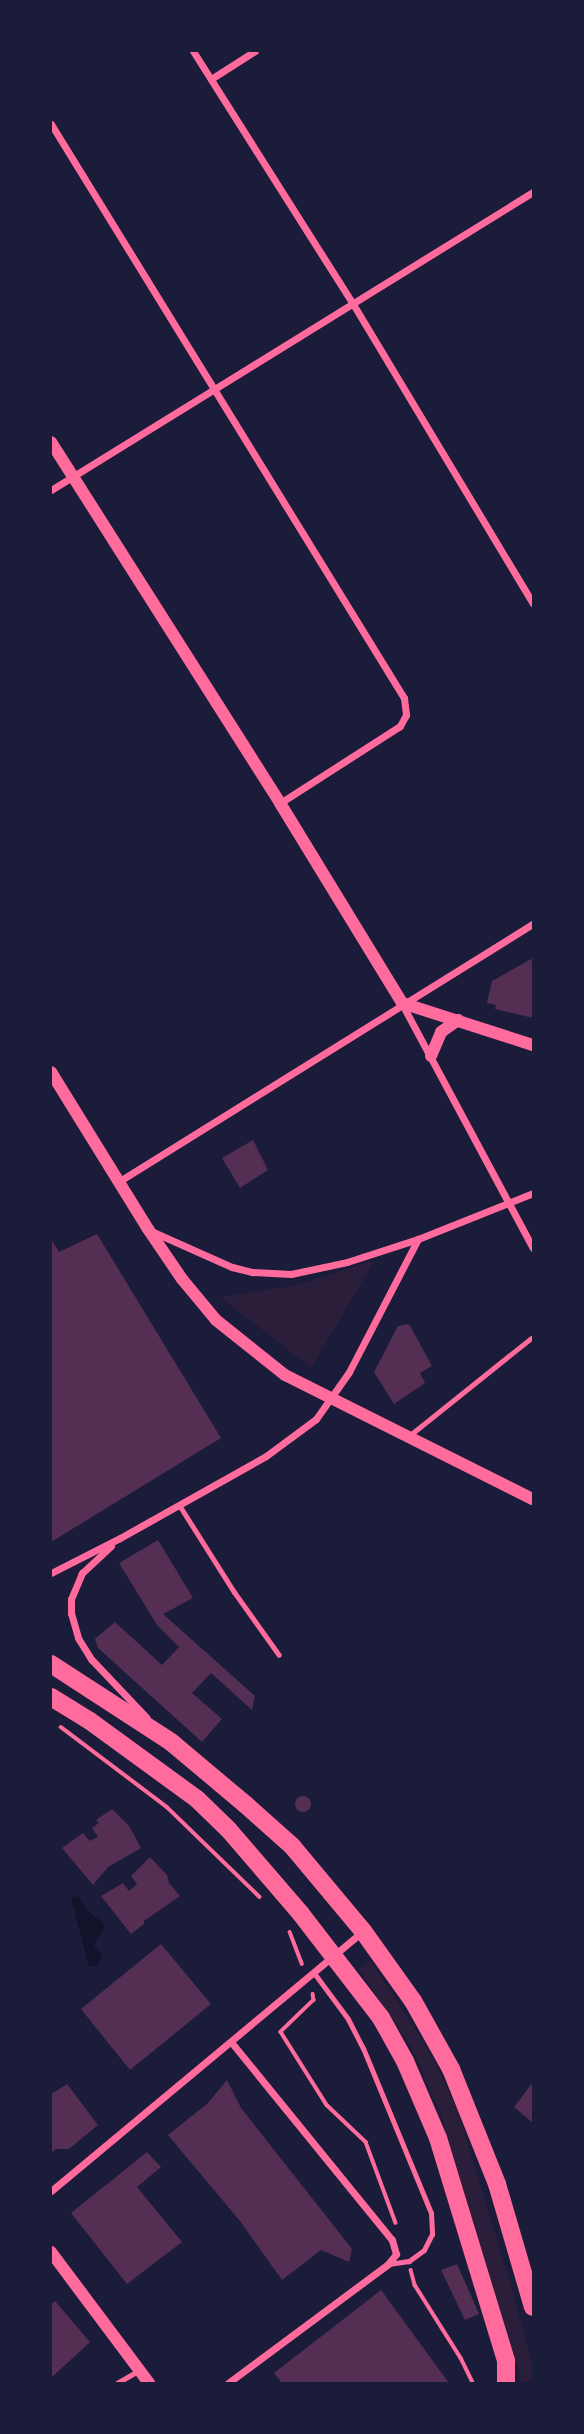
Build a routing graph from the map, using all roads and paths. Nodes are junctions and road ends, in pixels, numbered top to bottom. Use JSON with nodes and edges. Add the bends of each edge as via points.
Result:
{"nodes":[{"id":1,"x":193,"y":51,"type":"edge"},
{"id":2,"x":255,"y":51,"type":"edge"},
{"id":3,"x":211,"y":79,"type":"junction"},
{"id":4,"x":51,"y":124,"type":"edge"},
{"id":5,"x":533,"y":192,"type":"edge"},
{"id":6,"x":353,"y":304,"type":"junction"},
{"id":7,"x":215,"y":389,"type":"junction"},
{"id":8,"x":51,"y":442,"type":"edge"},
{"id":9,"x":72,"y":477,"type":"junction"},
{"id":10,"x":51,"y":490,"type":"edge"},
{"id":11,"x":533,"y":603,"type":"edge"},
{"id":12,"x":280,"y":803,"type":"junction"},
{"id":13,"x":533,"y":925,"type":"edge"},
{"id":14,"x":402,"y":1003,"type":"junction"},
{"id":15,"x":458,"y":1020,"type":"junction"},
{"id":16,"x":533,"y":1045,"type":"edge"},
{"id":17,"x":431,"y":1056,"type":"junction"},
{"id":18,"x":51,"y":1072,"type":"edge"},
{"id":19,"x":118,"y":1182,"type":"junction"},
{"id":20,"x":533,"y":1193,"type":"edge"},
{"id":21,"x":509,"y":1203,"type":"junction"},
{"id":22,"x":148,"y":1229,"type":"junction"},
{"id":23,"x":418,"y":1239,"type":"junction"},
{"id":24,"x":533,"y":1248,"type":"edge"},
{"id":25,"x":531,"y":1338,"type":"dead end"},
{"id":26,"x":332,"y":1400,"type":"junction"},
{"id":27,"x":407,"y":1437,"type":"junction"},
{"id":28,"x":533,"y":1499,"type":"edge"},
{"id":29,"x":179,"y":1505,"type":"junction"},
{"id":30,"x":120,"y":1538,"type":"junction"},
{"id":31,"x":51,"y":1573,"type":"edge"},
{"id":32,"x":279,"y":1655,"type":"dead end"},
{"id":33,"x":51,"y":1664,"type":"edge"},
{"id":34,"x":51,"y":1697,"type":"edge"},
{"id":35,"x":51,"y":1720,"type":"edge"},
{"id":36,"x":171,"y":1742,"type":"junction"},
{"id":37,"x":267,"y":1904,"type":"dead end"},
{"id":38,"x":301,"y":1914,"type":"junction"},
{"id":39,"x":363,"y":1931,"type":"junction"},
{"id":40,"x":335,"y":1956,"type":"junction"},
{"id":41,"x":311,"y":1976,"type":"junction"},
{"id":42,"x":232,"y":2043,"type":"junction"},
{"id":43,"x":51,"y":2191,"type":"edge"},
{"id":44,"x":51,"y":2252,"type":"edge"},
{"id":45,"x":409,"y":2261,"type":"junction"},
{"id":46,"x":388,"y":2264,"type":"junction"},
{"id":47,"x":529,"y":2277,"type":"edge"},
{"id":48,"x":533,"y":2307,"type":"edge"},
{"id":49,"x":139,"y":2371,"type":"junction"},
{"id":50,"x":117,"y":2383,"type":"edge"},
{"id":51,"x":149,"y":2383,"type":"edge"},
{"id":52,"x":228,"y":2383,"type":"edge"},
{"id":53,"x":473,"y":2383,"type":"edge"},
{"id":54,"x":506,"y":2383,"type":"edge"}],
"edges":[{"from":1,"to":3,"type":"street"},
{"from":2,"to":3,"type":"street"},
{"from":3,"to":6,"type":"street"},
{"from":4,"to":7,"type":"street"},
{"from":5,"to":6,"type":"street"},
{"from":6,"to":7,"type":"street"},
{"from":6,"to":11,"type":"street"},
{"from":7,"to":9,"type":"street"},
{"from":7,"to":12,"type":"street","via":[[404,698],[406,715],[400,726]]},
{"from":8,"to":9,"type":"street"},
{"from":9,"to":10,"type":"street"},
{"from":9,"to":12,"type":"street"},
{"from":12,"to":14,"type":"street"},
{"from":13,"to":14,"type":"street"},
{"from":14,"to":15,"type":"street"},
{"from":14,"to":17,"type":"street"},
{"from":14,"to":19,"type":"street"},
{"from":15,"to":16,"type":"street"},
{"from":15,"to":17,"type":"street","via":[[440,1032]]},
{"from":17,"to":21,"type":"street"},
{"from":18,"to":19,"type":"street"},
{"from":19,"to":22,"type":"street"},
{"from":20,"to":21,"type":"street"},
{"from":21,"to":23,"type":"street"},
{"from":21,"to":24,"type":"street"},
{"from":22,"to":23,"type":"street","via":[[232,1267],[276,1275],[309,1272]]},
{"from":22,"to":26,"type":"street","via":[[216,1320],[285,1375]]},
{"from":23,"to":26,"type":"street"},
{"from":25,"to":27,"type":"lane"},
{"from":26,"to":27,"type":"street"},
{"from":26,"to":29,"type":"street","via":[[295,1437]]},
{"from":27,"to":28,"type":"street"},
{"from":29,"to":30,"type":"street"},
{"from":29,"to":32,"type":"lane"},
{"from":30,"to":31,"type":"street"},
{"from":30,"to":36,"type":"street","via":[[82,1573],[71,1599],[71,1613],[78,1638],[92,1660]]},
{"from":33,"to":36,"type":"main road"},
{"from":34,"to":38,"type":"main road","via":[[197,1799]]},
{"from":35,"to":37,"type":"path","via":[[167,1807]]},
{"from":36,"to":39,"type":"main road","via":[[292,1846]]},
{"from":38,"to":40,"type":"main road"},
{"from":38,"to":41,"type":"path","via":[[287,1923]]},
{"from":39,"to":40,"type":"street"},
{"from":39,"to":47,"type":"main road","via":[[413,2001],[451,2069],[498,2184]]},
{"from":40,"to":41,"type":"street"},
{"from":40,"to":54,"type":"main road","via":[[391,2035],[425,2105],[506,2361]]},
{"from":41,"to":42,"type":"street"},
{"from":41,"to":45,"type":"lane","via":[[348,2019],[363,2048],[427,2201],[432,2234],[424,2250]]},
{"from":41,"to":45,"type":"path","via":[[314,2000],[281,2032],[327,2105],[366,2142]]},
{"from":42,"to":43,"type":"street"},
{"from":42,"to":46,"type":"street","via":[[392,2240],[396,2254]]},
{"from":44,"to":49,"type":"street"},
{"from":45,"to":46,"type":"lane"},
{"from":45,"to":53,"type":"path","via":[[415,2285]]},
{"from":46,"to":52,"type":"street"},
{"from":47,"to":48,"type":"main road"},
{"from":49,"to":50,"type":"lane"},
{"from":49,"to":51,"type":"street"}]}
